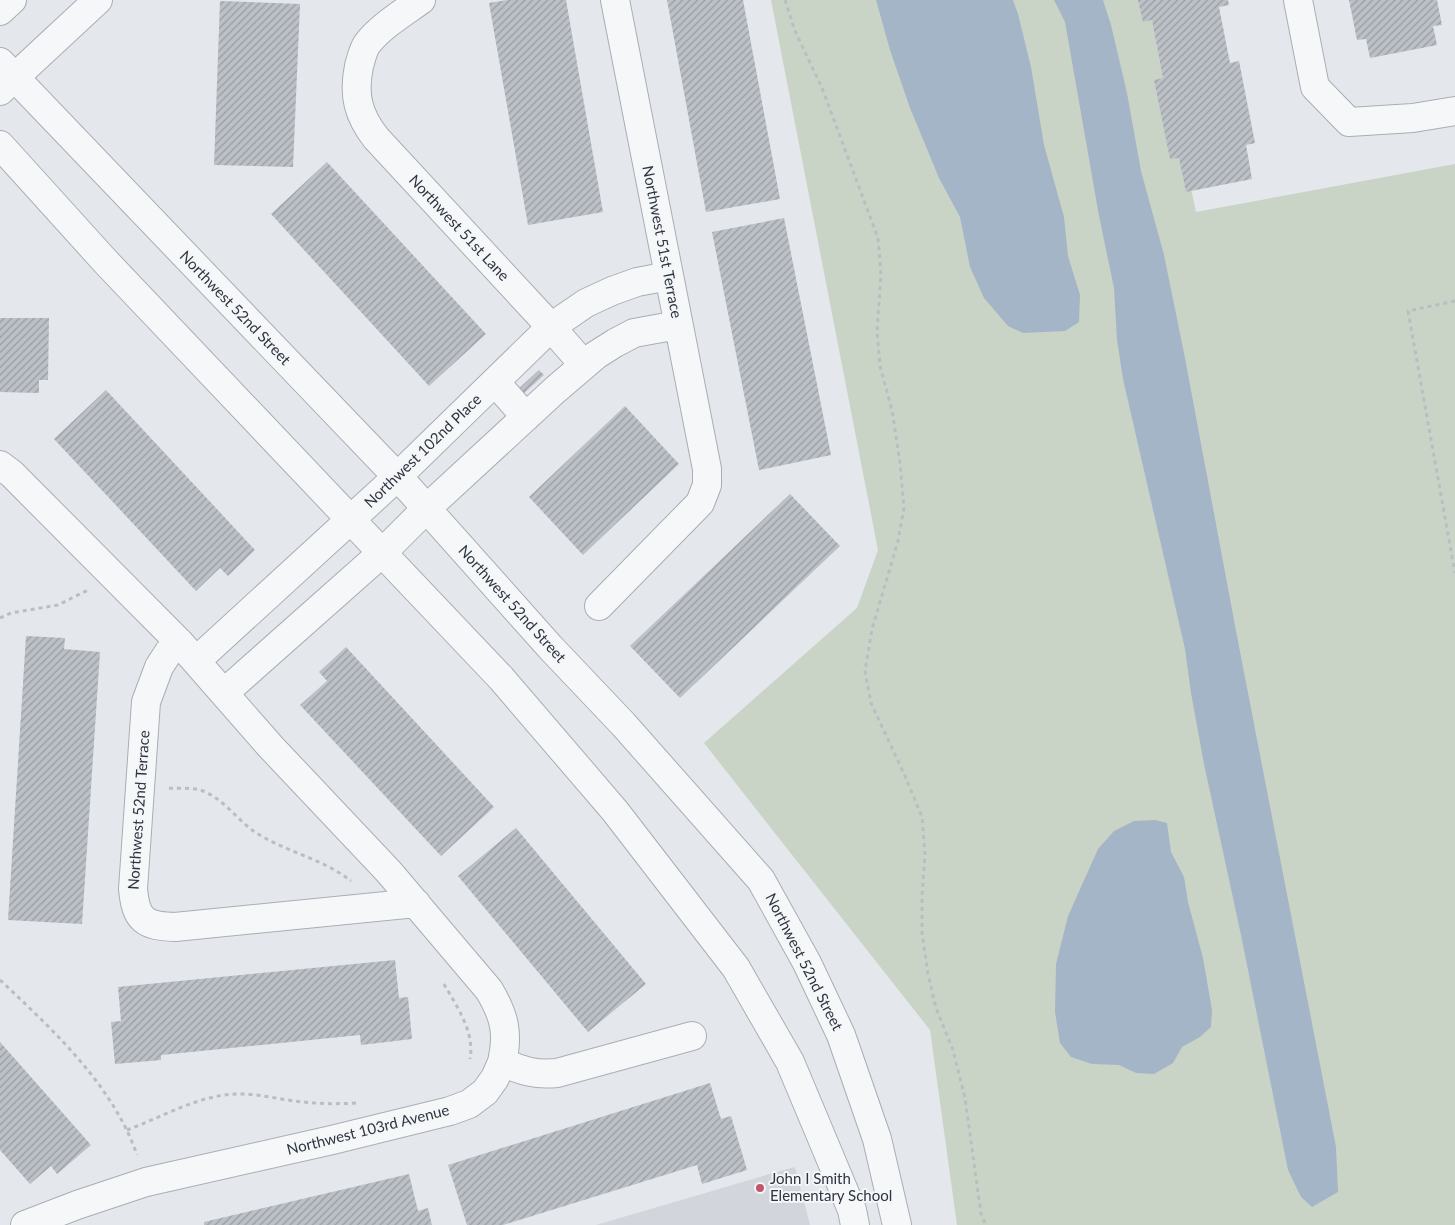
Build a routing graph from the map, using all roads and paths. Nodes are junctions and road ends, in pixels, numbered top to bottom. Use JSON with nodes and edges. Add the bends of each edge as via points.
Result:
{"nodes":[{"id":1,"x":12,"y":0,"type":"edge"},
{"id":2,"x":98,"y":0,"type":"edge"},
{"id":3,"x":421,"y":0,"type":"edge"},
{"id":4,"x":615,"y":0,"type":"edge"},
{"id":5,"x":784,"y":0,"type":"edge"},
{"id":6,"x":1298,"y":0,"type":"edge"},
{"id":7,"x":0,"y":11,"type":"edge"},
{"id":8,"x":5,"y":77,"type":"edge"},
{"id":9,"x":1455,"y":111,"type":"edge"},
{"id":10,"x":0,"y":146,"type":"edge"},
{"id":11,"x":670,"y":276,"type":"junction"},
{"id":12,"x":1455,"y":301,"type":"edge"},
{"id":13,"x":678,"y":324,"type":"junction"},
{"id":14,"x":551,"y":327,"type":"junction"},
{"id":15,"x":584,"y":365,"type":"junction"},
{"id":16,"x":494,"y":382,"type":"junction"},
{"id":17,"x":526,"y":417,"type":"junction"},
{"id":18,"x":0,"y":465,"type":"edge"},
{"id":19,"x":397,"y":477,"type":"junction"},
{"id":20,"x":426,"y":508,"type":"junction"},
{"id":21,"x":352,"y":520,"type":"junction"},
{"id":22,"x":383,"y":552,"type":"junction"},
{"id":23,"x":110,"y":573,"type":"junction"},
{"id":24,"x":1455,"y":574,"type":"edge"},
{"id":25,"x":599,"y":606,"type":"dead end"},
{"id":26,"x":0,"y":618,"type":"edge"},
{"id":27,"x":188,"y":651,"type":"junction"},
{"id":28,"x":224,"y":693,"type":"junction"},
{"id":29,"x":140,"y":786,"type":"junction"},
{"id":30,"x":416,"y":903,"type":"junction"},
{"id":31,"x":374,"y":908,"type":"junction"},
{"id":32,"x":441,"y":979,"type":"dead end"},
{"id":33,"x":0,"y":980,"type":"edge"},
{"id":34,"x":692,"y":1036,"type":"dead end"},
{"id":35,"x":502,"y":1062,"type":"junction"},
{"id":36,"x":469,"y":1063,"type":"dead end"},
{"id":37,"x":364,"y":1101,"type":"dead end"},
{"id":38,"x":127,"y":1130,"type":"junction"},
{"id":39,"x":146,"y":1182,"type":"junction"},
{"id":40,"x":25,"y":1225,"type":"edge"},
{"id":41,"x":855,"y":1225,"type":"edge"},
{"id":42,"x":897,"y":1225,"type":"edge"},
{"id":43,"x":986,"y":1225,"type":"edge"}],
"edges":[{"from":1,"to":7,"type":"street"},
{"from":2,"to":8,"type":"street"},
{"from":3,"to":14,"type":"street","name":"Northwest 51st Lane","via":[[366,46],[356,81],[356,99],[365,124]]},
{"from":4,"to":11,"type":"street","name":"Northwest 51st Terrace"},
{"from":5,"to":43,"type":"path","via":[[822,88],[878,238],[880,366],[892,410],[904,508],[898,541],[872,629],[865,671],[871,703],[922,817],[925,854],[922,933],[928,974],[965,1098],[981,1214]]},
{"from":6,"to":9,"type":"street","via":[[1315,87],[1349,122],[1413,118]]},
{"from":8,"to":19,"type":"street","name":"Northwest 52nd Street"},
{"from":10,"to":21,"type":"street"},
{"from":11,"to":13,"type":"street","name":"Northwest 51st Terrace"},
{"from":11,"to":14,"type":"street","name":"Northwest 102nd Place","via":[[612,291],[586,303]]},
{"from":12,"to":24,"type":"path","via":[[1408,311]]},
{"from":13,"to":15,"type":"street","via":[[634,333],[615,342]]},
{"from":13,"to":25,"type":"street","name":"Northwest 51st Terrace","via":[[707,469],[707,484],[700,503]]},
{"from":14,"to":15,"type":"street","name":"Northwest 51st Lane"},
{"from":14,"to":16,"type":"street","name":"Northwest 102nd Place"},
{"from":15,"to":17,"type":"street"},
{"from":16,"to":17,"type":"street"},
{"from":16,"to":19,"type":"street","name":"Northwest 102nd Place"},
{"from":17,"to":20,"type":"street"},
{"from":18,"to":23,"type":"street"},
{"from":19,"to":20,"type":"street","name":"Northwest 52nd Street"},
{"from":19,"to":21,"type":"street","name":"Northwest 102nd Place"},
{"from":20,"to":22,"type":"street"},
{"from":20,"to":42,"type":"street","name":"Northwest 52nd Street","via":[[762,880],[808,963],[840,1035],[877,1139]]},
{"from":21,"to":22,"type":"street"},
{"from":21,"to":27,"type":"street","name":"Northwest 102nd Place"},
{"from":22,"to":28,"type":"street"},
{"from":22,"to":41,"type":"street","via":[[501,678],[602,796],[736,968],[790,1062],[852,1210]]},
{"from":23,"to":26,"type":"path","via":[[93,587],[58,605]]},
{"from":23,"to":27,"type":"street"},
{"from":27,"to":28,"type":"street"},
{"from":27,"to":29,"type":"street","name":"Northwest 52nd Terrace","via":[[168,653],[146,702]]},
{"from":28,"to":30,"type":"street"},
{"from":29,"to":31,"type":"path","via":[[202,790],[254,832],[341,873],[359,888]]},
{"from":29,"to":31,"type":"street","name":"Northwest 52nd Terrace","via":[[133,889],[135,908],[142,918],[157,926]]},
{"from":30,"to":31,"type":"street","name":"Northwest 52nd Terrace"},
{"from":30,"to":35,"type":"street","via":[[489,990],[500,1008],[505,1041]]},
{"from":32,"to":36,"type":"path","via":[[468,1030],[472,1047]]},
{"from":33,"to":38,"type":"path","via":[[90,1072]]},
{"from":34,"to":35,"type":"street","via":[[557,1073],[525,1072]]},
{"from":35,"to":39,"type":"street","name":"Northwest 103rd Avenue","via":[[485,1092],[470,1104],[450,1111]]},
{"from":37,"to":38,"type":"path","via":[[313,1103],[235,1094],[184,1104]]},
{"from":38,"to":39,"type":"path"},
{"from":39,"to":40,"type":"street","name":"Northwest 103rd Avenue"}]}
